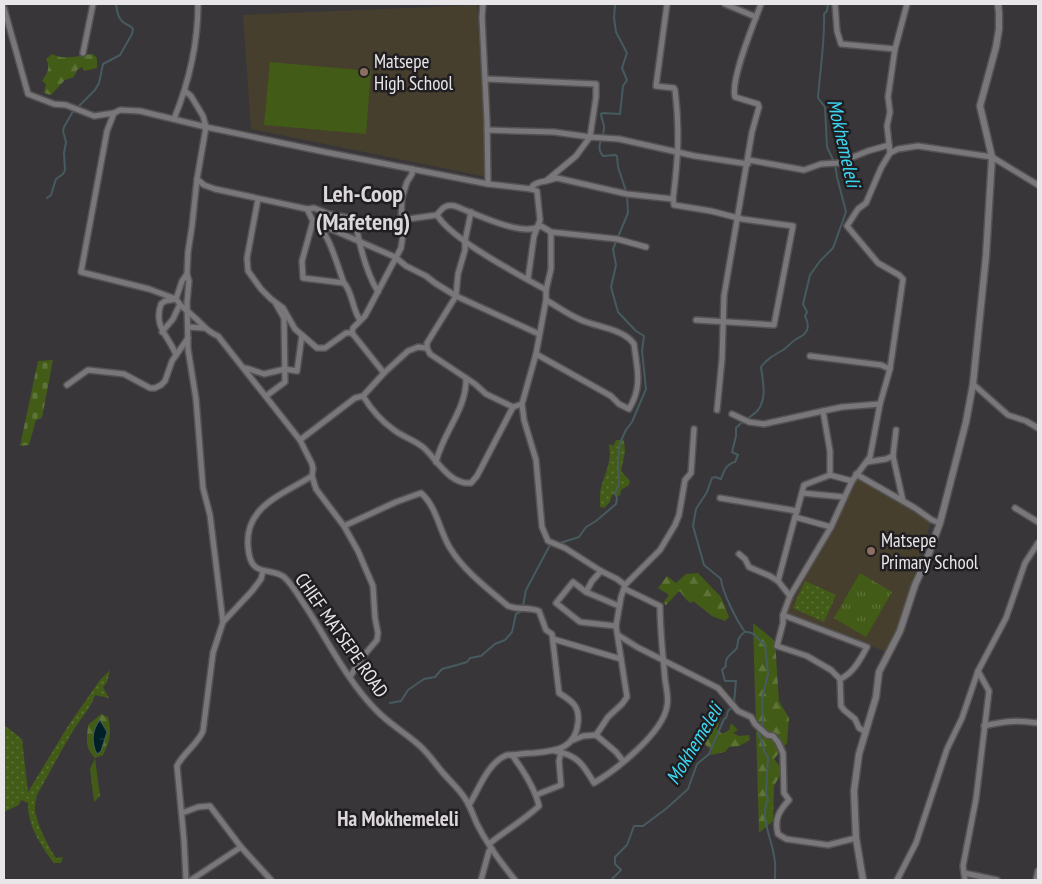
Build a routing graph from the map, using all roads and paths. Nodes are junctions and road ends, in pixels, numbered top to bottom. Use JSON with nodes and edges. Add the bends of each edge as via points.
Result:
{"nodes":[{"id":1,"x":93,"y":4,"type":"edge"},
{"id":2,"x":198,"y":4,"type":"edge"},
{"id":3,"x":483,"y":4,"type":"edge"},
{"id":4,"x":667,"y":4,"type":"edge"},
{"id":5,"x":725,"y":4,"type":"edge"},
{"id":6,"x":761,"y":4,"type":"edge"},
{"id":7,"x":835,"y":4,"type":"edge"},
{"id":8,"x":907,"y":4,"type":"edge"},
{"id":9,"x":998,"y":4,"type":"edge"},
{"id":10,"x":4,"y":8,"type":"edge"},
{"id":11,"x":756,"y":17,"type":"junction"},
{"id":12,"x":895,"y":49,"type":"junction"},
{"id":13,"x":83,"y":53,"type":"dead end"},
{"id":14,"x":486,"y":79,"type":"junction"},
{"id":15,"x":185,"y":91,"type":"junction"},
{"id":16,"x":114,"y":113,"type":"junction"},
{"id":17,"x":174,"y":120,"type":"junction"},
{"id":18,"x":206,"y":127,"type":"junction"},
{"id":19,"x":487,"y":130,"type":"junction"},
{"id":20,"x":590,"y":137,"type":"junction"},
{"id":21,"x":889,"y":145,"type":"junction"},
{"id":22,"x":679,"y":152,"type":"junction"},
{"id":23,"x":890,"y":153,"type":"junction"},
{"id":24,"x":992,"y":158,"type":"junction"},
{"id":25,"x":748,"y":162,"type":"junction"},
{"id":26,"x":412,"y":169,"type":"junction"},
{"id":27,"x":197,"y":179,"type":"junction"},
{"id":28,"x":546,"y":181,"type":"junction"},
{"id":29,"x":488,"y":184,"type":"junction"},
{"id":30,"x":1038,"y":185,"type":"edge"},
{"id":31,"x":531,"y":189,"type":"junction"},
{"id":32,"x":258,"y":199,"type":"junction"},
{"id":33,"x":673,"y":199,"type":"junction"},
{"id":34,"x":307,"y":209,"type":"junction"},
{"id":35,"x":471,"y":212,"type":"junction"},
{"id":36,"x":436,"y":215,"type":"junction"},
{"id":37,"x":737,"y":218,"type":"junction"},
{"id":38,"x":400,"y":220,"type":"junction"},
{"id":39,"x":315,"y":222,"type":"junction"},
{"id":40,"x":538,"y":227,"type":"junction"},
{"id":41,"x":551,"y":232,"type":"junction"},
{"id":42,"x":358,"y":241,"type":"junction"},
{"id":43,"x":465,"y":241,"type":"junction"},
{"id":44,"x":646,"y":247,"type":"dead end"},
{"id":45,"x":396,"y":257,"type":"junction"},
{"id":46,"x":187,"y":274,"type":"junction"},
{"id":47,"x":528,"y":279,"type":"junction"},
{"id":48,"x":344,"y":283,"type":"junction"},
{"id":49,"x":546,"y":290,"type":"junction"},
{"id":50,"x":378,"y":292,"type":"junction"},
{"id":51,"x":456,"y":296,"type":"junction"},
{"id":52,"x":176,"y":299,"type":"junction"},
{"id":53,"x":546,"y":300,"type":"junction"},
{"id":54,"x":276,"y":302,"type":"junction"},
{"id":55,"x":180,"y":306,"type":"junction"},
{"id":56,"x":188,"y":312,"type":"junction"},
{"id":57,"x":360,"y":320,"type":"junction"},
{"id":58,"x":696,"y":320,"type":"dead end"},
{"id":59,"x":722,"y":321,"type":"junction"},
{"id":60,"x":189,"y":327,"type":"junction"},
{"id":61,"x":204,"y":328,"type":"junction"},
{"id":62,"x":162,"y":332,"type":"junction"},
{"id":63,"x":352,"y":333,"type":"junction"},
{"id":64,"x":539,"y":334,"type":"junction"},
{"id":65,"x":302,"y":335,"type":"junction"},
{"id":66,"x":189,"y":338,"type":"junction"},
{"id":67,"x":427,"y":348,"type":"junction"},
{"id":68,"x":536,"y":354,"type":"junction"},
{"id":69,"x":176,"y":355,"type":"junction"},
{"id":70,"x":810,"y":356,"type":"dead end"},
{"id":71,"x":241,"y":366,"type":"junction"},
{"id":72,"x":285,"y":369,"type":"junction"},
{"id":73,"x":890,"y":369,"type":"junction"},
{"id":74,"x":384,"y":373,"type":"junction"},
{"id":75,"x":466,"y":378,"type":"junction"},
{"id":76,"x":973,"y":384,"type":"junction"},
{"id":77,"x":67,"y":386,"type":"dead end"},
{"id":78,"x":266,"y":396,"type":"junction"},
{"id":79,"x":363,"y":396,"type":"junction"},
{"id":80,"x":522,"y":404,"type":"junction"},
{"id":81,"x":880,"y":404,"type":"junction"},
{"id":82,"x":513,"y":407,"type":"junction"},
{"id":83,"x":717,"y":410,"type":"dead end"},
{"id":84,"x":823,"y":411,"type":"junction"},
{"id":85,"x":732,"y":414,"type":"dead end"},
{"id":86,"x":1038,"y":421,"type":"edge"},
{"id":87,"x":1030,"y":424,"type":"junction"},
{"id":88,"x":1038,"y":428,"type":"edge"},
{"id":89,"x":694,"y":429,"type":"dead end"},
{"id":90,"x":896,"y":430,"type":"dead end"},
{"id":91,"x":300,"y":440,"type":"junction"},
{"id":92,"x":893,"y":456,"type":"junction"},
{"id":93,"x":436,"y":462,"type":"junction"},
{"id":94,"x":865,"y":462,"type":"junction"},
{"id":95,"x":856,"y":474,"type":"junction"},
{"id":96,"x":312,"y":476,"type":"junction"},
{"id":97,"x":830,"y":476,"type":"junction"},
{"id":98,"x":852,"y":481,"type":"junction"},
{"id":99,"x":802,"y":494,"type":"junction"},
{"id":100,"x":844,"y":497,"type":"junction"},
{"id":101,"x":720,"y":498,"type":"dead end"},
{"id":102,"x":903,"y":501,"type":"junction"},
{"id":103,"x":1015,"y":508,"type":"dead end"},
{"id":104,"x":796,"y":514,"type":"junction"},
{"id":105,"x":1038,"y":522,"type":"edge"},
{"id":106,"x":940,"y":523,"type":"junction"},
{"id":107,"x":344,"y":526,"type":"junction"},
{"id":108,"x":831,"y":527,"type":"junction"},
{"id":109,"x":1038,"y":543,"type":"edge"},
{"id":110,"x":739,"y":554,"type":"dead end"},
{"id":111,"x":601,"y":571,"type":"junction"},
{"id":112,"x":263,"y":572,"type":"junction"},
{"id":113,"x":778,"y":581,"type":"junction"},
{"id":114,"x":625,"y":587,"type":"junction"},
{"id":115,"x":784,"y":587,"type":"junction"},
{"id":116,"x":796,"y":587,"type":"junction"},
{"id":117,"x":586,"y":592,"type":"junction"},
{"id":118,"x":790,"y":596,"type":"junction"},
{"id":119,"x":619,"y":606,"type":"junction"},
{"id":120,"x":783,"y":615,"type":"junction"},
{"id":121,"x":223,"y":622,"type":"junction"},
{"id":122,"x":616,"y":626,"type":"junction"},
{"id":123,"x":618,"y":635,"type":"junction"},
{"id":124,"x":553,"y":639,"type":"junction"},
{"id":125,"x":621,"y":659,"type":"junction"},
{"id":126,"x":664,"y":660,"type":"junction"},
{"id":127,"x":978,"y":671,"type":"junction"},
{"id":128,"x":350,"y":677,"type":"junction"},
{"id":129,"x":840,"y":679,"type":"junction"},
{"id":130,"x":1038,"y":723,"type":"edge"},
{"id":131,"x":984,"y":726,"type":"junction"},
{"id":132,"x":866,"y":732,"type":"junction"},
{"id":133,"x":596,"y":735,"type":"junction"},
{"id":134,"x":572,"y":740,"type":"junction"},
{"id":135,"x":558,"y":752,"type":"junction"},
{"id":136,"x":512,"y":755,"type":"junction"},
{"id":137,"x":623,"y":762,"type":"junction"},
{"id":138,"x":536,"y":796,"type":"junction"},
{"id":139,"x":469,"y":805,"type":"junction"},
{"id":140,"x":182,"y":813,"type":"junction"},
{"id":141,"x":856,"y":838,"type":"junction"},
{"id":142,"x":490,"y":846,"type":"junction"},
{"id":143,"x":241,"y":847,"type":"junction"},
{"id":144,"x":1038,"y":871,"type":"edge"},
{"id":145,"x":964,"y":873,"type":"junction"},
{"id":146,"x":186,"y":880,"type":"edge"},
{"id":147,"x":191,"y":880,"type":"edge"},
{"id":148,"x":271,"y":880,"type":"edge"},
{"id":149,"x":481,"y":880,"type":"edge"},
{"id":150,"x":515,"y":880,"type":"edge"},
{"id":151,"x":863,"y":880,"type":"edge"},
{"id":152,"x":897,"y":880,"type":"edge"},
{"id":153,"x":965,"y":880,"type":"edge"},
{"id":154,"x":997,"y":880,"type":"edge"},
{"id":155,"x":1036,"y":880,"type":"edge"}],
"edges":[{"from":1,"to":13,"type":"street"},
{"from":2,"to":15,"type":"street","via":[[194,48]]},
{"from":3,"to":14,"type":"street"},
{"from":4,"to":22,"type":"street","via":[[656,86],[675,90]]},
{"from":5,"to":11,"type":"street"},
{"from":6,"to":11,"type":"street"},
{"from":7,"to":12,"type":"street","via":[[841,44]]},
{"from":8,"to":12,"type":"street"},
{"from":9,"to":24,"type":"street","via":[[999,29],[980,106]]},
{"from":10,"to":16,"type":"street","via":[[28,94],[94,116]]},
{"from":11,"to":25,"type":"street","via":[[734,87],[735,98],[758,104]]},
{"from":12,"to":21,"type":"street","via":[[888,97]]},
{"from":14,"to":19,"type":"street"},
{"from":14,"to":20,"type":"street","via":[[596,84]]},
{"from":15,"to":17,"type":"street"},
{"from":15,"to":18,"type":"street","via":[[203,116]]},
{"from":16,"to":17,"type":"street","via":[[120,110],[140,111]]},
{"from":16,"to":52,"type":"street","via":[[107,132],[81,272]]},
{"from":17,"to":18,"type":"street"},
{"from":18,"to":26,"type":"street"},
{"from":18,"to":27,"type":"street"},
{"from":19,"to":20,"type":"street","via":[[554,132]]},
{"from":19,"to":29,"type":"street"},
{"from":20,"to":22,"type":"street","via":[[619,139]]},
{"from":20,"to":28,"type":"street","via":[[576,156]]},
{"from":21,"to":23,"type":"street"},
{"from":21,"to":25,"type":"street","via":[[838,164],[821,164],[804,170]]},
{"from":22,"to":25,"type":"street"},
{"from":22,"to":33,"type":"street"},
{"from":23,"to":24,"type":"street","via":[[918,146]]},
{"from":23,"to":73,"type":"street","via":[[866,203],[847,226],[878,263],[903,279]]},
{"from":24,"to":30,"type":"street"},
{"from":24,"to":76,"type":"street"},
{"from":25,"to":37,"type":"street"},
{"from":26,"to":29,"type":"street"},
{"from":26,"to":38,"type":"street","via":[[402,198]]},
{"from":27,"to":32,"type":"street","via":[[210,187]]},
{"from":27,"to":46,"type":"street"},
{"from":28,"to":31,"type":"street"},
{"from":28,"to":33,"type":"street","via":[[557,178],[627,194]]},
{"from":29,"to":31,"type":"street"},
{"from":31,"to":40,"type":"street","via":[[537,191]]},
{"from":32,"to":34,"type":"street"},
{"from":32,"to":54,"type":"street","via":[[246,265],[254,280]]},
{"from":33,"to":37,"type":"street","via":[[674,205]]},
{"from":34,"to":39,"type":"street"},
{"from":34,"to":42,"type":"street","via":[[355,219]]},
{"from":35,"to":36,"type":"street","via":[[448,205]]},
{"from":35,"to":40,"type":"street","via":[[511,226]]},
{"from":35,"to":43,"type":"street"},
{"from":36,"to":38,"type":"street"},
{"from":36,"to":43,"type":"street","via":[[442,224]]},
{"from":37,"to":59,"type":"street"},
{"from":37,"to":59,"type":"street","via":[[793,226],[774,325]]},
{"from":38,"to":45,"type":"street","via":[[403,234]]},
{"from":39,"to":42,"type":"street"},
{"from":39,"to":48,"type":"street","via":[[328,241]]},
{"from":39,"to":48,"type":"street","via":[[302,261],[303,278]]},
{"from":40,"to":41,"type":"street"},
{"from":40,"to":47,"type":"street"},
{"from":41,"to":44,"type":"street","via":[[617,239]]},
{"from":41,"to":49,"type":"street","via":[[551,269]]},
{"from":42,"to":45,"type":"street"},
{"from":42,"to":50,"type":"street","via":[[369,276]]},
{"from":43,"to":47,"type":"street"},
{"from":43,"to":51,"type":"street"},
{"from":45,"to":50,"type":"street"},
{"from":45,"to":51,"type":"street"},
{"from":46,"to":52,"type":"street"},
{"from":46,"to":56,"type":"street"},
{"from":47,"to":49,"type":"street"},
{"from":48,"to":57,"type":"street"},
{"from":49,"to":53,"type":"street"},
{"from":50,"to":57,"type":"street"},
{"from":51,"to":64,"type":"street"},
{"from":51,"to":67,"type":"street"},
{"from":52,"to":55,"type":"street"},
{"from":52,"to":62,"type":"street","via":[[161,304]]},
{"from":53,"to":64,"type":"street"},
{"from":53,"to":68,"type":"street","via":[[580,320],[632,340],[639,383],[634,401],[629,409]]},
{"from":54,"to":65,"type":"street"},
{"from":54,"to":72,"type":"street","via":[[284,318]]},
{"from":55,"to":56,"type":"street"},
{"from":55,"to":62,"type":"street"},
{"from":56,"to":60,"type":"street"},
{"from":56,"to":61,"type":"street"},
{"from":57,"to":63,"type":"street"},
{"from":58,"to":59,"type":"street"},
{"from":59,"to":83,"type":"street"},
{"from":60,"to":61,"type":"street"},
{"from":60,"to":66,"type":"street"},
{"from":61,"to":71,"type":"street","via":[[218,336]]},
{"from":62,"to":69,"type":"street","via":[[172,343]]},
{"from":63,"to":65,"type":"street","via":[[346,333],[325,348],[317,348]]},
{"from":63,"to":74,"type":"street"},
{"from":64,"to":68,"type":"street"},
{"from":65,"to":72,"type":"street","via":[[297,371]]},
{"from":66,"to":69,"type":"street"},
{"from":66,"to":121,"type":"street","via":[[203,488],[210,515]]},
{"from":67,"to":74,"type":"street","via":[[408,351]]},
{"from":67,"to":75,"type":"street","via":[[430,354]]},
{"from":68,"to":80,"type":"street"},
{"from":69,"to":77,"type":"street","via":[[165,381],[155,388],[124,374],[88,370]]},
{"from":70,"to":73,"type":"street","via":[[881,365]]},
{"from":71,"to":72,"type":"street","via":[[264,374]]},
{"from":71,"to":78,"type":"street"},
{"from":72,"to":78,"type":"street","via":[[285,382]]},
{"from":73,"to":81,"type":"street"},
{"from":74,"to":79,"type":"street"},
{"from":75,"to":82,"type":"street","via":[[486,394]]},
{"from":75,"to":93,"type":"street","via":[[466,391]]},
{"from":76,"to":87,"type":"street","via":[[1008,415]]},
{"from":76,"to":106,"type":"street"},
{"from":78,"to":91,"type":"street"},
{"from":79,"to":91,"type":"street","via":[[355,398]]},
{"from":79,"to":93,"type":"street","via":[[381,419],[424,447]]},
{"from":80,"to":82,"type":"street"},
{"from":80,"to":111,"type":"street","via":[[536,460],[545,536],[548,542],[565,548]]},
{"from":81,"to":84,"type":"street"},
{"from":81,"to":94,"type":"street","via":[[870,457]]},
{"from":82,"to":93,"type":"street","via":[[471,483],[463,484]]},
{"from":84,"to":85,"type":"street","via":[[764,424],[749,422]]},
{"from":84,"to":97,"type":"street","via":[[830,450]]},
{"from":86,"to":87,"type":"street"},
{"from":87,"to":88,"type":"street"},
{"from":89,"to":114,"type":"street","via":[[691,473],[685,480],[675,525],[660,550]]},
{"from":90,"to":92,"type":"street"},
{"from":91,"to":96,"type":"street","via":[[312,464]]},
{"from":92,"to":94,"type":"street"},
{"from":92,"to":102,"type":"street"},
{"from":94,"to":95,"type":"street"},
{"from":95,"to":98,"type":"street"},
{"from":95,"to":102,"type":"street"},
{"from":96,"to":107,"type":"street","via":[[316,489]]},
{"from":96,"to":112,"type":"street","via":[[282,493],[251,522],[249,555],[256,568]]},
{"from":97,"to":98,"type":"street"},
{"from":97,"to":99,"type":"street","via":[[804,486]]},
{"from":98,"to":100,"type":"street"},
{"from":99,"to":100,"type":"street"},
{"from":99,"to":104,"type":"street"},
{"from":100,"to":108,"type":"street"},
{"from":101,"to":104,"type":"street"},
{"from":102,"to":106,"type":"street"},
{"from":103,"to":105,"type":"street"},
{"from":104,"to":108,"type":"street"},
{"from":104,"to":113,"type":"street"},
{"from":106,"to":132,"type":"street","via":[[900,631],[879,672]]},
{"from":107,"to":124,"type":"street","via":[[421,493],[431,505],[448,545],[466,569],[508,606],[539,611]]},
{"from":107,"to":128,"type":"street","via":[[373,586],[378,633],[377,640]]},
{"from":108,"to":116,"type":"street"},
{"from":109,"to":127,"type":"street","via":[[1025,563],[1006,618]]},
{"from":110,"to":113,"type":"street","via":[[749,567]]},
{"from":111,"to":114,"type":"street"},
{"from":111,"to":117,"type":"street"},
{"from":112,"to":121,"type":"street","via":[[252,591]]},
{"from":112,"to":128,"type":"street","name":"CHIEF MATSEPE ROAD","via":[[286,578]]},
{"from":113,"to":115,"type":"street"},
{"from":114,"to":119,"type":"street"},
{"from":114,"to":126,"type":"street","via":[[660,606]]},
{"from":115,"to":116,"type":"street"},
{"from":115,"to":118,"type":"street"},
{"from":116,"to":118,"type":"street"},
{"from":117,"to":119,"type":"street"},
{"from":117,"to":122,"type":"street","via":[[573,582],[556,602],[580,622]]},
{"from":118,"to":120,"type":"street"},
{"from":119,"to":122,"type":"street"},
{"from":120,"to":129,"type":"street","via":[[777,646],[807,656]]},
{"from":120,"to":129,"type":"street","via":[[867,647],[857,664]]},
{"from":121,"to":140,"type":"street","via":[[213,654],[203,731],[177,766]]},
{"from":122,"to":123,"type":"street"},
{"from":123,"to":125,"type":"street"},
{"from":123,"to":126,"type":"street"},
{"from":124,"to":125,"type":"street"},
{"from":124,"to":134,"type":"street","via":[[559,692],[577,707],[577,732]]},
{"from":125,"to":133,"type":"street","via":[[627,697]]},
{"from":126,"to":137,"type":"street","via":[[668,699],[666,713],[637,750]]},
{"from":126,"to":141,"type":"street","via":[[718,688],[738,711],[751,717],[766,735],[773,736],[778,742],[783,753],[784,793],[789,800],[778,813],[778,834],[786,839],[828,845]]},
{"from":127,"to":131,"type":"street","via":[[988,690]]},
{"from":127,"to":152,"type":"street","via":[[947,749],[916,843]]},
{"from":128,"to":139,"type":"street","name":"CHIEF MATSEPE ROAD","via":[[375,710],[420,746]]},
{"from":129,"to":132,"type":"street","via":[[842,706]]},
{"from":130,"to":131,"type":"street","via":[[1016,720]]},
{"from":131,"to":145,"type":"street"},
{"from":132,"to":141,"type":"street","via":[[854,791]]},
{"from":133,"to":134,"type":"street"},
{"from":133,"to":137,"type":"street"},
{"from":134,"to":135,"type":"street"},
{"from":135,"to":136,"type":"street"},
{"from":135,"to":137,"type":"street","via":[[582,763],[594,783]]},
{"from":135,"to":138,"type":"street","via":[[561,785]]},
{"from":136,"to":138,"type":"street"},
{"from":136,"to":139,"type":"street","via":[[500,758],[487,773]]},
{"from":138,"to":142,"type":"street","via":[[538,806],[531,814],[508,828]]},
{"from":139,"to":142,"type":"street","name":"CHIEF MATSEPE ROAD"},
{"from":140,"to":143,"type":"street","via":[[210,806]]},
{"from":140,"to":146,"type":"street"},
{"from":141,"to":151,"type":"street"},
{"from":142,"to":149,"type":"street"},
{"from":142,"to":150,"type":"street","name":"CHIEF MATSEPE ROAD"},
{"from":143,"to":147,"type":"street"},
{"from":143,"to":148,"type":"street"},
{"from":144,"to":155,"type":"street"},
{"from":145,"to":153,"type":"street"},
{"from":145,"to":154,"type":"street"}]}
